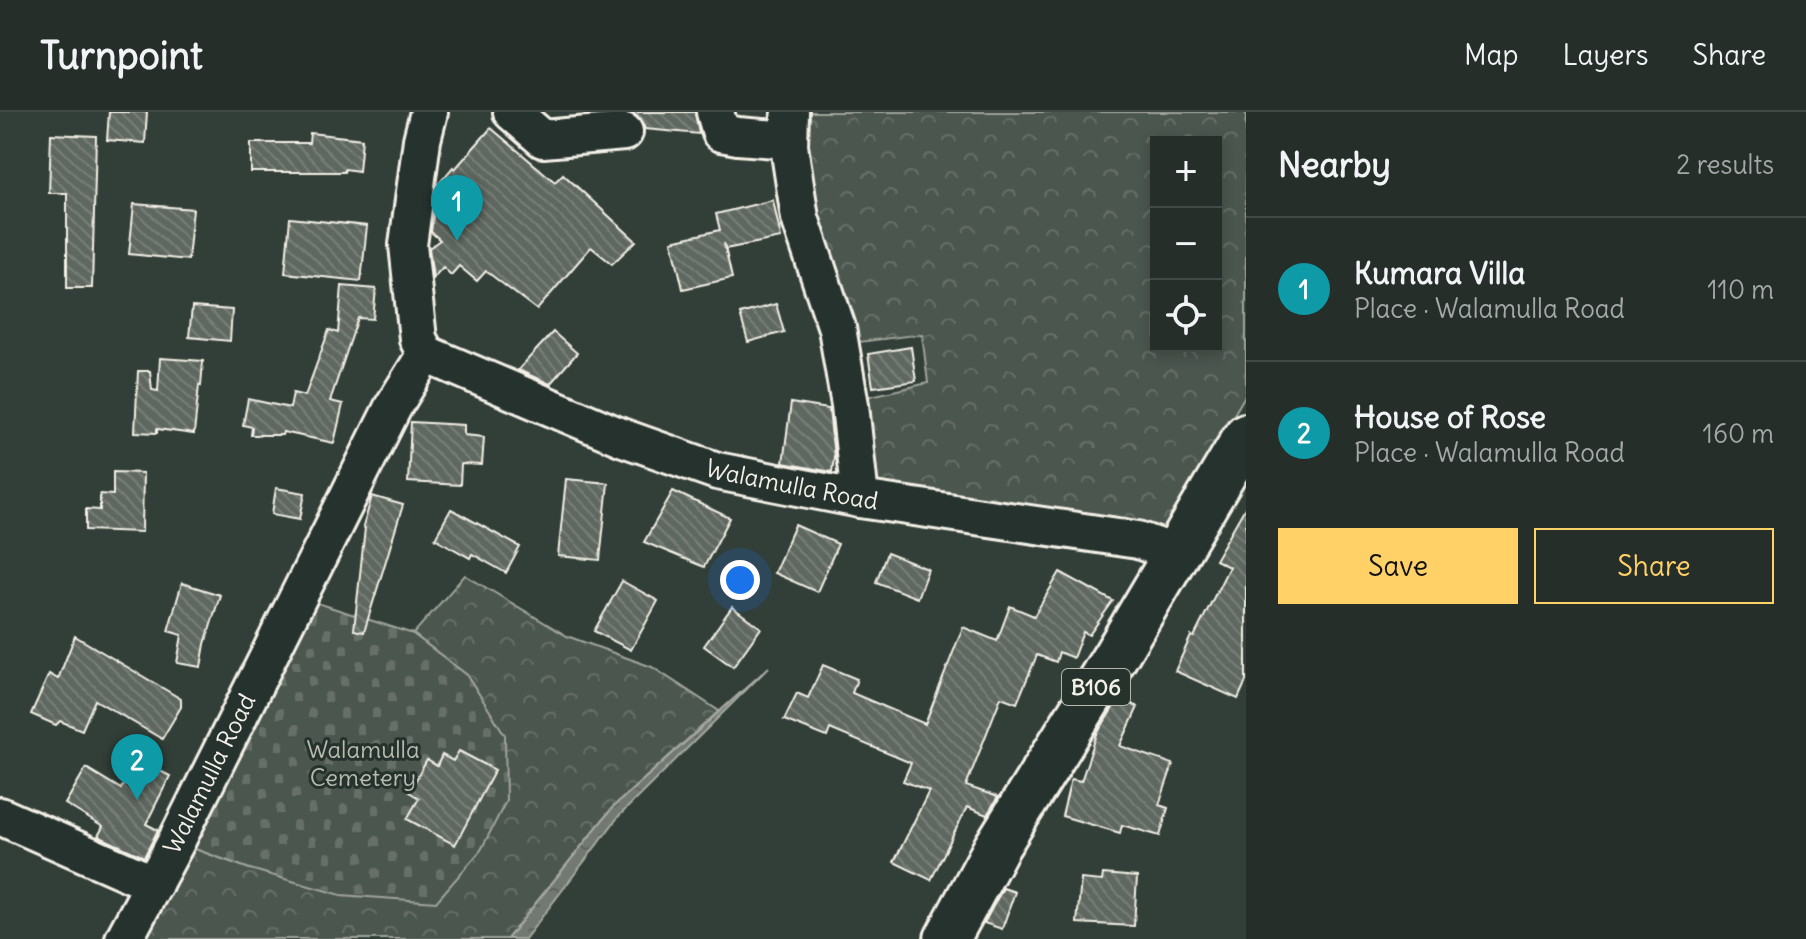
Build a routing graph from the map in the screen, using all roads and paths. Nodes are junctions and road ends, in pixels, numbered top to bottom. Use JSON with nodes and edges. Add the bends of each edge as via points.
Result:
{"nodes":[{"id":1,"x":429,"y":112,"type":"edge"},
{"id":2,"x":512,"y":112,"type":"edge"},
{"id":3,"x":715,"y":112,"type":"edge"},
{"id":4,"x":790,"y":126,"type":"edge"},
{"id":5,"x":624,"y":132,"type":"dead end"},
{"id":6,"x":426,"y":354,"type":"junction"},
{"id":7,"x":1246,"y":436,"type":"edge"},
{"id":8,"x":860,"y":499,"type":"junction"},
{"id":9,"x":1177,"y":554,"type":"junction"},
{"id":10,"x":0,"y":816,"type":"edge"},
{"id":11,"x":154,"y":884,"type":"junction"},
{"id":12,"x":124,"y":939,"type":"edge"},
{"id":13,"x":947,"y":939,"type":"edge"}],
"edges":[{"from":1,"to":6,"type":"street","via":[[408,245],[418,339]]},
{"from":2,"to":5,"type":"street","via":[[543,139]]},
{"from":3,"to":4,"type":"street","via":[[721,133],[738,136]]},
{"from":4,"to":8,"type":"street","via":[[800,218],[837,328]]},
{"from":6,"to":8,"type":"street","name":"Walamulla Road","via":[[621,437],[717,471]]},
{"from":6,"to":11,"type":"street","name":"Walamulla Road","via":[[393,407]]},
{"from":7,"to":9,"type":"main road","number":"B106"},
{"from":8,"to":9,"type":"street","name":"Walamulla Road","via":[[1138,540]]},
{"from":9,"to":13,"type":"main road","number":"B106","via":[[996,848]]},
{"from":10,"to":11,"type":"street"},
{"from":11,"to":12,"type":"street","name":"Walamulla Road"}]}
